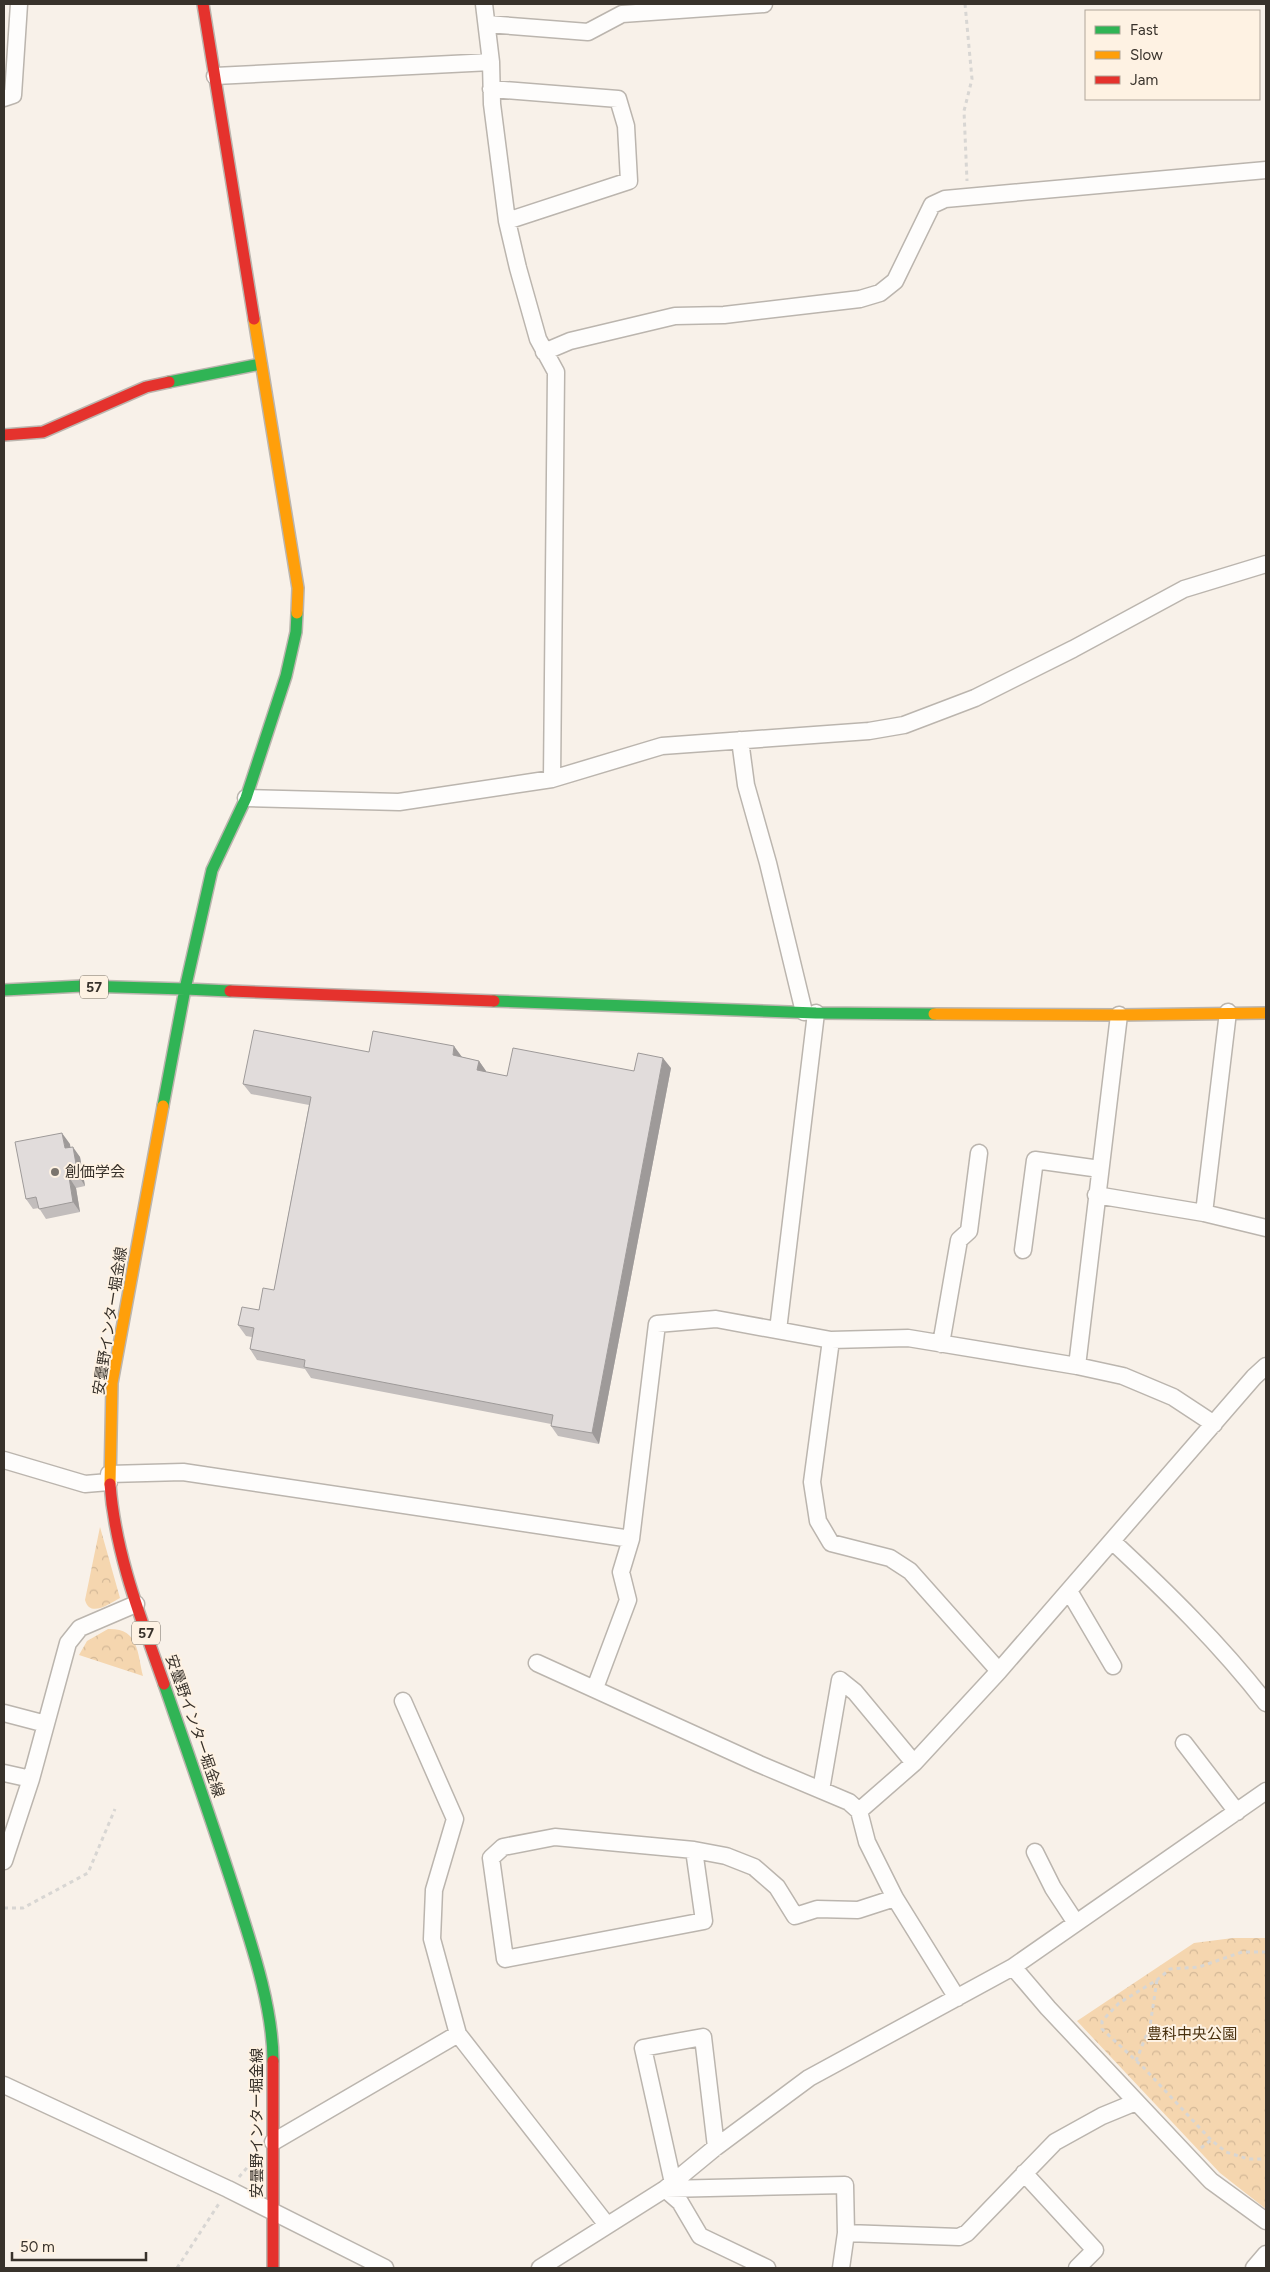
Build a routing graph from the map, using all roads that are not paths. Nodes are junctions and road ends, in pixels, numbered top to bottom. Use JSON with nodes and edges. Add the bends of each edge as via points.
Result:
{"nodes":[{"id":1,"x":19,"y":4,"type":"edge"},
{"id":2,"x":203,"y":4,"type":"edge"},
{"id":3,"x":484,"y":4,"type":"edge"},
{"id":4,"x":764,"y":4,"type":"edge"},
{"id":5,"x":487,"y":24,"type":"junction"},
{"id":6,"x":491,"y":62,"type":"junction"},
{"id":7,"x":215,"y":76,"type":"junction"},
{"id":8,"x":491,"y":89,"type":"junction"},
{"id":9,"x":4,"y":98,"type":"edge"},
{"id":10,"x":1266,"y":170,"type":"edge"},
{"id":11,"x":507,"y":221,"type":"junction"},
{"id":12,"x":544,"y":352,"type":"junction"},
{"id":13,"x":261,"y":364,"type":"junction"},
{"id":14,"x":4,"y":435,"type":"edge"},
{"id":15,"x":1266,"y":564,"type":"edge"},
{"id":16,"x":740,"y":740,"type":"junction"},
{"id":17,"x":552,"y":779,"type":"junction"},
{"id":18,"x":246,"y":798,"type":"junction"},
{"id":19,"x":185,"y":989,"type":"junction"},
{"id":20,"x":4,"y":990,"type":"edge"},
{"id":21,"x":810,"y":1012,"type":"junction"},
{"id":22,"x":1228,"y":1012,"type":"junction"},
{"id":23,"x":1266,"y":1013,"type":"edge"},
{"id":24,"x":1119,"y":1015,"type":"junction"},
{"id":25,"x":979,"y":1153,"type":"dead end"},
{"id":26,"x":1100,"y":1169,"type":"junction"},
{"id":27,"x":1096,"y":1195,"type":"junction"},
{"id":28,"x":1204,"y":1213,"type":"junction"},
{"id":29,"x":1266,"y":1228,"type":"edge"},
{"id":30,"x":1024,"y":1250,"type":"dead end"},
{"id":31,"x":778,"y":1330,"type":"junction"},
{"id":32,"x":831,"y":1340,"type":"junction"},
{"id":33,"x":941,"y":1344,"type":"junction"},
{"id":34,"x":1077,"y":1366,"type":"junction"},
{"id":35,"x":1266,"y":1366,"type":"edge"},
{"id":36,"x":1214,"y":1424,"type":"junction"},
{"id":37,"x":4,"y":1460,"type":"edge"},
{"id":38,"x":109,"y":1478,"type":"junction"},
{"id":39,"x":630,"y":1539,"type":"junction"},
{"id":40,"x":1112,"y":1541,"type":"junction"},
{"id":41,"x":1069,"y":1591,"type":"junction"},
{"id":42,"x":136,"y":1604,"type":"junction"},
{"id":43,"x":537,"y":1663,"type":"dead end"},
{"id":44,"x":1113,"y":1666,"type":"dead end"},
{"id":45,"x":999,"y":1671,"type":"junction"},
{"id":46,"x":595,"y":1688,"type":"junction"},
{"id":47,"x":403,"y":1701,"type":"dead end"},
{"id":48,"x":1266,"y":1703,"type":"edge"},
{"id":49,"x":4,"y":1713,"type":"edge"},
{"id":50,"x":46,"y":1724,"type":"junction"},
{"id":51,"x":1184,"y":1743,"type":"dead end"},
{"id":52,"x":914,"y":1763,"type":"junction"},
{"id":53,"x":4,"y":1773,"type":"edge"},
{"id":54,"x":31,"y":1779,"type":"junction"},
{"id":55,"x":821,"y":1790,"type":"junction"},
{"id":56,"x":1266,"y":1791,"type":"edge"},
{"id":57,"x":859,"y":1811,"type":"junction"},
{"id":58,"x":1237,"y":1812,"type":"junction"},
{"id":59,"x":694,"y":1850,"type":"junction"},
{"id":60,"x":1035,"y":1852,"type":"dead end"},
{"id":61,"x":4,"y":1861,"type":"edge"},
{"id":62,"x":895,"y":1898,"type":"junction"},
{"id":63,"x":1076,"y":1923,"type":"junction"},
{"id":64,"x":1013,"y":1967,"type":"junction"},
{"id":65,"x":957,"y":1998,"type":"junction"},
{"id":66,"x":458,"y":2034,"type":"junction"},
{"id":67,"x":4,"y":2085,"type":"edge"},
{"id":68,"x":1136,"y":2102,"type":"junction"},
{"id":69,"x":273,"y":2142,"type":"junction"},
{"id":70,"x":716,"y":2147,"type":"junction"},
{"id":71,"x":1024,"y":2173,"type":"junction"},
{"id":72,"x":669,"y":2186,"type":"junction"},
{"id":73,"x":272,"y":2211,"type":"junction"},
{"id":74,"x":1266,"y":2221,"type":"edge"},
{"id":75,"x":607,"y":2225,"type":"junction"},
{"id":76,"x":846,"y":2233,"type":"junction"},
{"id":77,"x":1266,"y":2254,"type":"edge"},
{"id":78,"x":273,"y":2268,"type":"edge"},
{"id":79,"x":385,"y":2268,"type":"edge"},
{"id":80,"x":540,"y":2268,"type":"edge"},
{"id":81,"x":767,"y":2268,"type":"edge"},
{"id":82,"x":841,"y":2268,"type":"edge"},
{"id":83,"x":1077,"y":2268,"type":"edge"},
{"id":84,"x":1254,"y":2268,"type":"edge"}],
"edges":[{"from":1,"to":9,"type":"street","via":[[13,95]]},
{"from":2,"to":7,"type":"street","name":"安曇野インター堀金線"},
{"from":3,"to":5,"type":"street"},
{"from":4,"to":5,"type":"street","via":[[622,14],[588,32]]},
{"from":5,"to":6,"type":"street"},
{"from":6,"to":7,"type":"street"},
{"from":6,"to":8,"type":"street"},
{"from":7,"to":13,"type":"street","name":"安曇野インター堀金線"},
{"from":8,"to":11,"type":"street"},
{"from":8,"to":11,"type":"street","via":[[618,99],[626,126],[629,181]]},
{"from":10,"to":12,"type":"street","via":[[945,199],[932,205],[895,282],[880,293],[860,299],[734,314],[674,316],[570,341]]},
{"from":11,"to":12,"type":"street"},
{"from":12,"to":17,"type":"street","via":[[556,372]]},
{"from":13,"to":14,"type":"street","via":[[146,387],[43,432]]},
{"from":13,"to":18,"type":"street","name":"安曇野インター堀金線","via":[[298,588],[296,632],[286,676]]},
{"from":15,"to":16,"type":"street","via":[[1184,589],[975,698],[904,725],[869,731]]},
{"from":16,"to":17,"type":"street","via":[[662,746]]},
{"from":16,"to":21,"type":"street","via":[[746,785]]},
{"from":17,"to":18,"type":"street","via":[[399,802]]},
{"from":18,"to":19,"type":"street","name":"安曇野インター堀金線","via":[[212,870]]},
{"from":19,"to":20,"type":"street","number":"57","via":[[82,986]]},
{"from":19,"to":21,"type":"street"},
{"from":19,"to":38,"type":"street","name":"安曇野インター堀金線","number":"57","via":[[112,1383]]},
{"from":21,"to":24,"type":"street"},
{"from":21,"to":31,"type":"street"},
{"from":22,"to":23,"type":"street"},
{"from":22,"to":24,"type":"street"},
{"from":22,"to":28,"type":"street"},
{"from":24,"to":26,"type":"street"},
{"from":25,"to":33,"type":"street","via":[[969,1231],[959,1240]]},
{"from":26,"to":27,"type":"street"},
{"from":26,"to":30,"type":"street","via":[[1035,1160]]},
{"from":27,"to":28,"type":"street"},
{"from":27,"to":34,"type":"street"},
{"from":28,"to":29,"type":"street"},
{"from":31,"to":32,"type":"street"},
{"from":31,"to":39,"type":"street","via":[[716,1319],[657,1324]]},
{"from":32,"to":33,"type":"street","via":[[908,1338]]},
{"from":32,"to":45,"type":"street","via":[[812,1482],[818,1521],[831,1543],[890,1558],[910,1570]]},
{"from":33,"to":34,"type":"street"},
{"from":34,"to":36,"type":"street","via":[[1123,1376],[1173,1396]]},
{"from":35,"to":36,"type":"street"},
{"from":36,"to":40,"type":"street"},
{"from":37,"to":38,"type":"street","via":[[85,1484]]},
{"from":38,"to":39,"type":"street","via":[[182,1472]]},
{"from":38,"to":42,"type":"street","name":"安曇野インター堀金線","number":"57","via":[[112,1517]]},
{"from":39,"to":46,"type":"street","via":[[621,1572],[628,1600]]},
{"from":40,"to":41,"type":"street"},
{"from":40,"to":48,"type":"street","via":[[1171,1596],[1239,1667]]},
{"from":41,"to":44,"type":"street"},
{"from":41,"to":45,"type":"street"},
{"from":42,"to":50,"type":"street","via":[[80,1628],[68,1643]]},
{"from":42,"to":69,"type":"street","name":"安曇野インター堀金線","number":"57","via":[[212,1820],[258,1966],[272,2047]]},
{"from":43,"to":46,"type":"street"},
{"from":45,"to":52,"type":"street"},
{"from":46,"to":55,"type":"street"},
{"from":47,"to":66,"type":"street","via":[[455,1819],[434,1890],[432,1939]]},
{"from":49,"to":50,"type":"street"},
{"from":50,"to":54,"type":"street"},
{"from":51,"to":58,"type":"street"},
{"from":52,"to":55,"type":"street","via":[[855,1692],[840,1680]]},
{"from":52,"to":57,"type":"street"},
{"from":53,"to":54,"type":"street"},
{"from":54,"to":61,"type":"street"},
{"from":55,"to":57,"type":"street","via":[[849,1802]]},
{"from":56,"to":58,"type":"street"},
{"from":57,"to":62,"type":"street","via":[[867,1842]]},
{"from":58,"to":63,"type":"street"},
{"from":59,"to":59,"type":"street","via":[[704,1921],[505,1959],[491,1858],[503,1847],[555,1837]]},
{"from":59,"to":62,"type":"street","via":[[754,1866],[777,1887],[795,1916],[817,1909],[858,1910]]},
{"from":60,"to":63,"type":"street"},
{"from":62,"to":65,"type":"street"},
{"from":63,"to":64,"type":"street"},
{"from":64,"to":65,"type":"street"},
{"from":64,"to":68,"type":"street"},
{"from":65,"to":70,"type":"street","via":[[809,2078]]},
{"from":66,"to":69,"type":"street"},
{"from":66,"to":75,"type":"street"},
{"from":67,"to":73,"type":"street"},
{"from":68,"to":71,"type":"street","via":[[1102,2116],[1055,2142]]},
{"from":68,"to":74,"type":"street","via":[[1211,2182]]},
{"from":69,"to":73,"type":"street","name":"安曇野インター堀金線","number":"57"},
{"from":70,"to":72,"type":"street"},
{"from":70,"to":72,"type":"street","via":[[703,2037],[644,2048]]},
{"from":71,"to":76,"type":"street","via":[[959,2238]]},
{"from":71,"to":83,"type":"street","via":[[1095,2250]]},
{"from":72,"to":75,"type":"street"},
{"from":72,"to":76,"type":"street","via":[[845,2185]]},
{"from":72,"to":81,"type":"street","via":[[700,2236]]},
{"from":73,"to":78,"type":"street","name":"安曇野インター堀金線","number":"57"},
{"from":73,"to":79,"type":"street"},
{"from":75,"to":80,"type":"street"},
{"from":76,"to":82,"type":"street"},
{"from":77,"to":84,"type":"street"}]}
